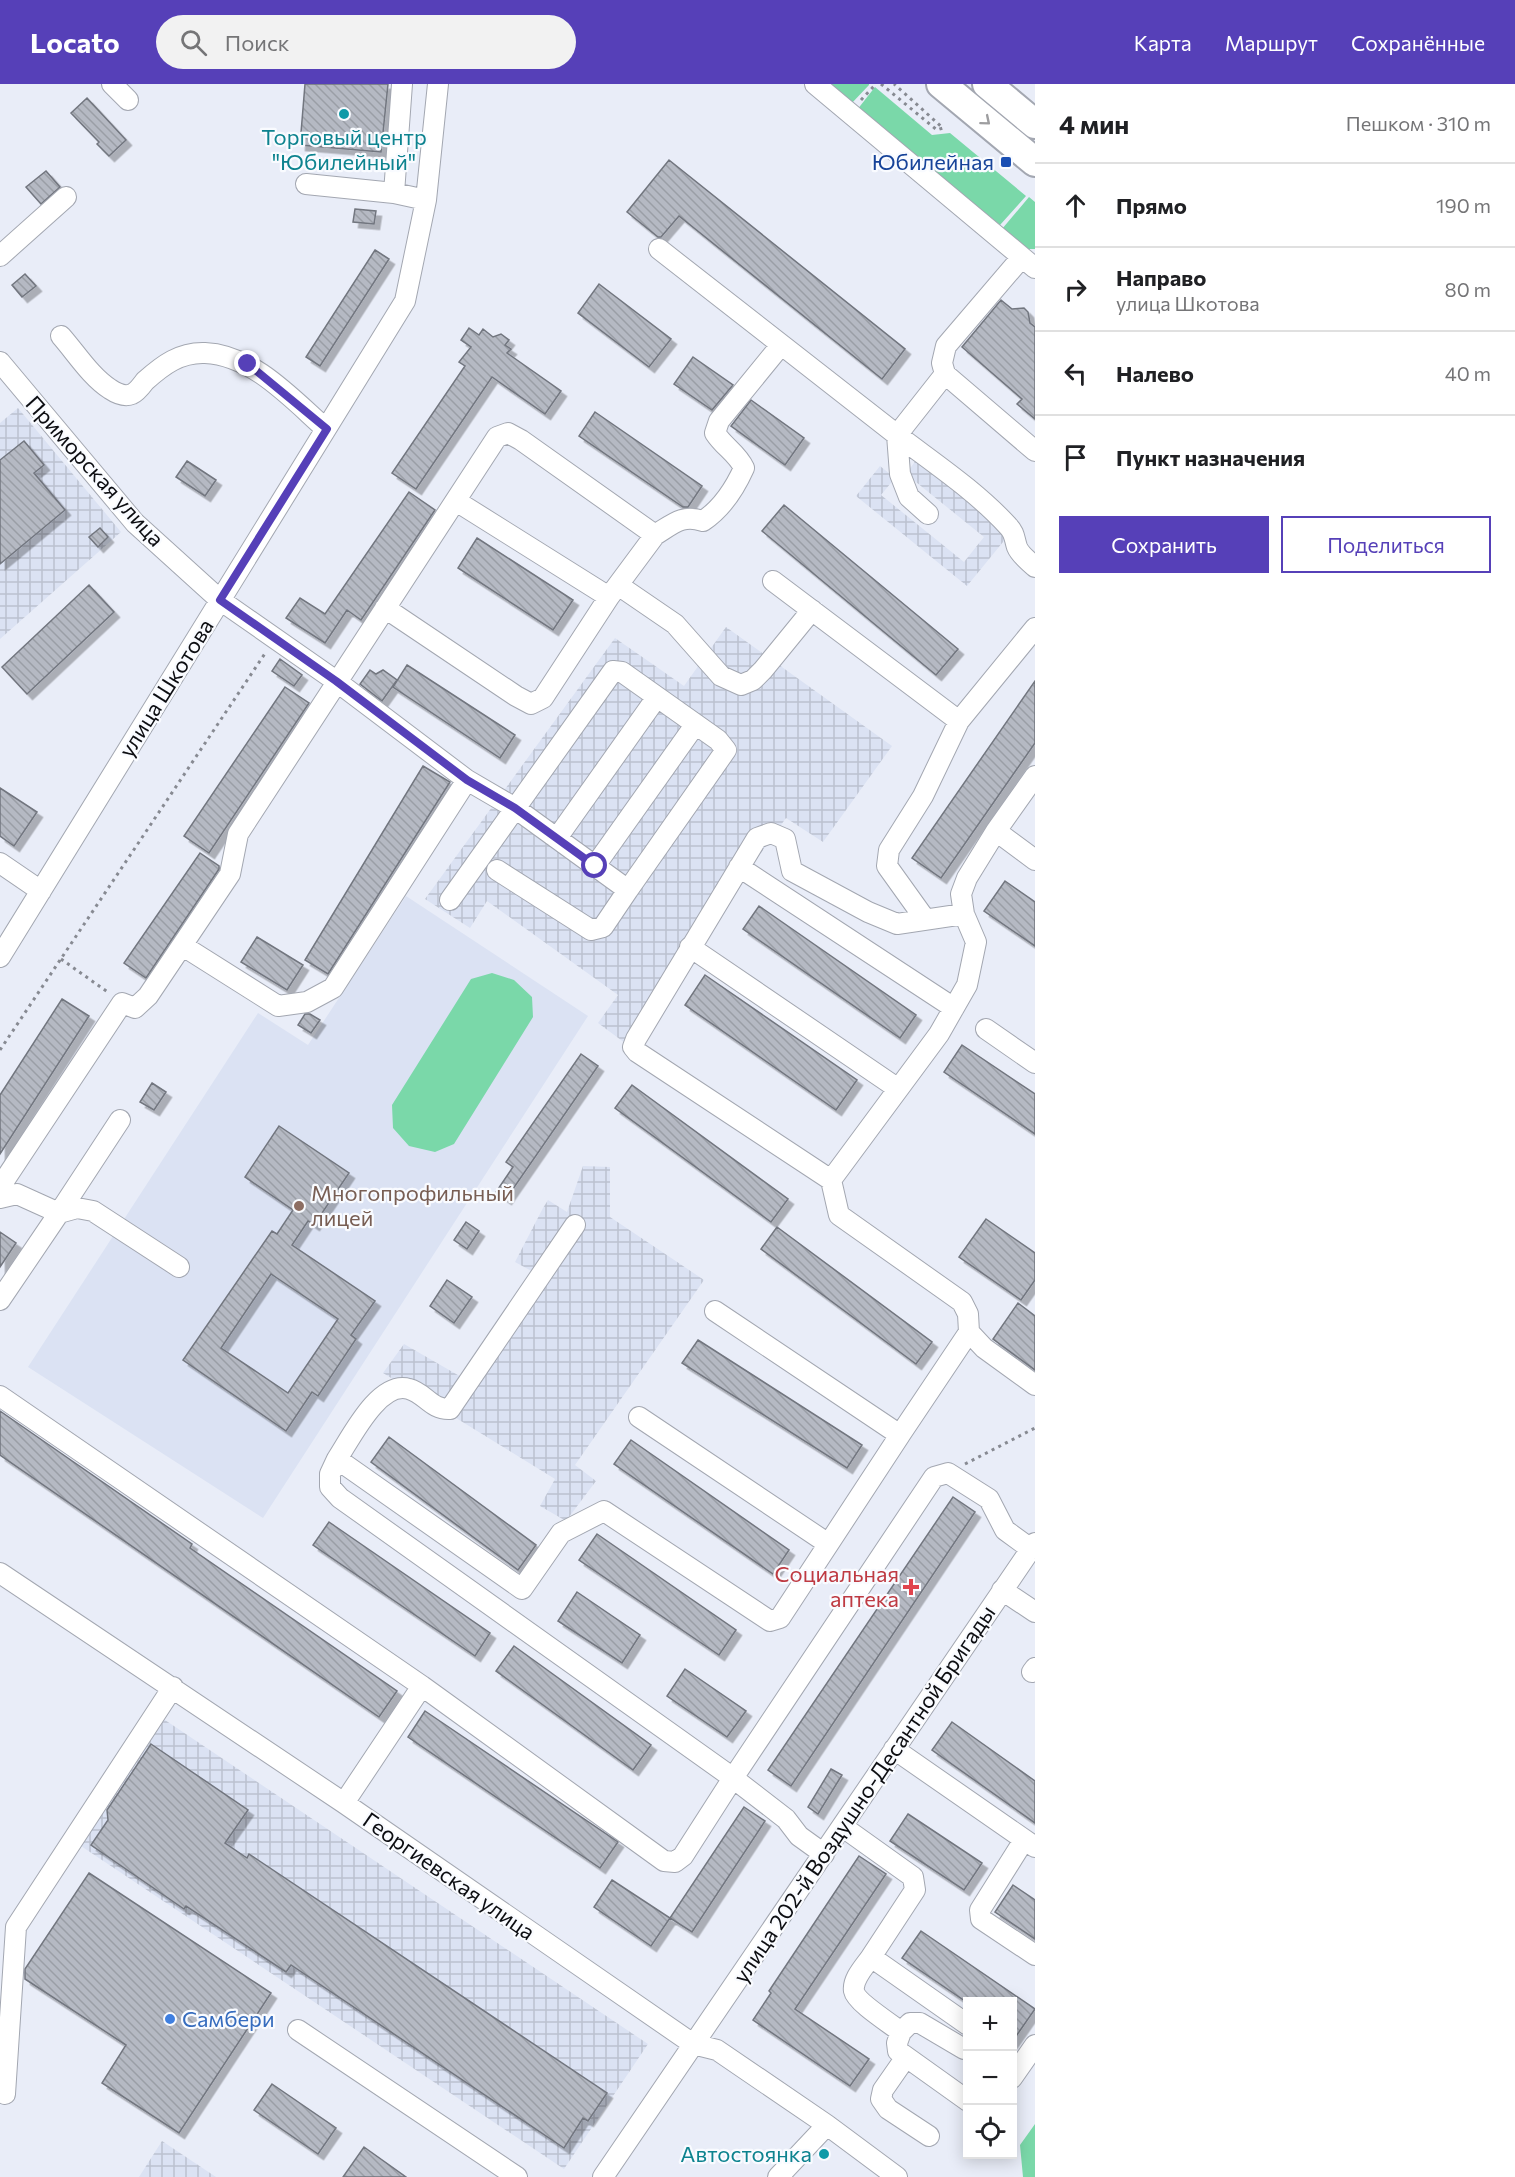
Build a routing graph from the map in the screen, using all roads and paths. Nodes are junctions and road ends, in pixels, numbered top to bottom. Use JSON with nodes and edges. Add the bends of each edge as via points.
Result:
{"nodes":[{"id":1,"x":112,"y":84,"type":"edge"},
{"id":2,"x":402,"y":84,"type":"edge"},
{"id":3,"x":438,"y":84,"type":"edge"},
{"id":4,"x":815,"y":84,"type":"edge"},
{"id":5,"x":879,"y":84,"type":"edge"},
{"id":6,"x":894,"y":84,"type":"edge"},
{"id":7,"x":941,"y":84,"type":"edge"},
{"id":8,"x":987,"y":84,"type":"edge"},
{"id":9,"x":128,"y":100,"type":"dead end"},
{"id":10,"x":850,"y":113,"type":"junction"},
{"id":11,"x":1035,"y":124,"type":"edge"},
{"id":12,"x":1035,"y":162,"type":"edge"},
{"id":13,"x":306,"y":184,"type":"dead end"},
{"id":14,"x":394,"y":193,"type":"junction"},
{"id":15,"x":66,"y":197,"type":"dead end"},
{"id":16,"x":426,"y":200,"type":"junction"},
{"id":17,"x":659,"y":249,"type":"dead end"},
{"id":18,"x":0,"y":256,"type":"edge"},
{"id":19,"x":1029,"y":262,"type":"edge"},
{"id":20,"x":61,"y":336,"type":"dead end"},
{"id":21,"x":781,"y":345,"type":"junction"},
{"id":22,"x":0,"y":362,"type":"edge"},
{"id":23,"x":945,"y":374,"type":"junction"},
{"id":24,"x":327,"y":429,"type":"junction"},
{"id":25,"x":897,"y":435,"type":"junction"},
{"id":26,"x":1035,"y":451,"type":"edge"},
{"id":27,"x":456,"y":501,"type":"junction"},
{"id":28,"x":928,"y":514,"type":"dead end"},
{"id":29,"x":655,"y":535,"type":"junction"},
{"id":30,"x":1035,"y":567,"type":"edge"},
{"id":31,"x":773,"y":581,"type":"dead end"},
{"id":32,"x":613,"y":591,"type":"junction"},
{"id":33,"x":220,"y":600,"type":"junction"},
{"id":34,"x":385,"y":608,"type":"junction"},
{"id":35,"x":812,"y":610,"type":"junction"},
{"id":36,"x":1035,"y":628,"type":"edge"},
{"id":37,"x":275,"y":638,"type":"junction"},
{"id":38,"x":336,"y":681,"type":"junction"},
{"id":39,"x":657,"y":698,"type":"junction"},
{"id":40,"x":959,"y":721,"type":"junction"},
{"id":41,"x":695,"y":725,"type":"junction"},
{"id":42,"x":1035,"y":776,"type":"edge"},
{"id":43,"x":467,"y":780,"type":"junction"},
{"id":44,"x":515,"y":808,"type":"junction"},
{"id":45,"x":996,"y":831,"type":"junction"},
{"id":46,"x":557,"y":838,"type":"junction"},
{"id":47,"x":1035,"y":860,"type":"edge"},
{"id":48,"x":0,"y":863,"type":"edge"},
{"id":49,"x":595,"y":866,"type":"junction"},
{"id":50,"x":739,"y":867,"type":"junction"},
{"id":51,"x":497,"y":870,"type":"dead end"},
{"id":52,"x":628,"y":890,"type":"junction"},
{"id":53,"x":41,"y":891,"type":"junction"},
{"id":54,"x":450,"y":900,"type":"dead end"},
{"id":55,"x":964,"y":914,"type":"junction"},
{"id":56,"x":925,"y":920,"type":"junction"},
{"id":57,"x":183,"y":946,"type":"junction"},
{"id":58,"x":690,"y":947,"type":"junction"},
{"id":59,"x":0,"y":957,"type":"edge"},
{"id":60,"x":61,"y":959,"type":"junction"},
{"id":61,"x":122,"y":1003,"type":"junction"},
{"id":62,"x":954,"y":1008,"type":"junction"},
{"id":63,"x":986,"y":1029,"type":"dead end"},
{"id":64,"x":0,"y":1050,"type":"edge"},
{"id":65,"x":1035,"y":1063,"type":"edge"},
{"id":66,"x":897,"y":1088,"type":"junction"},
{"id":67,"x":120,"y":1120,"type":"dead end"},
{"id":68,"x":831,"y":1180,"type":"junction"},
{"id":69,"x":0,"y":1187,"type":"edge"},
{"id":70,"x":0,"y":1198,"type":"edge"},
{"id":71,"x":59,"y":1213,"type":"junction"},
{"id":72,"x":575,"y":1225,"type":"dead end"},
{"id":73,"x":179,"y":1267,"type":"dead end"},
{"id":74,"x":0,"y":1300,"type":"edge"},
{"id":75,"x":716,"y":1311,"type":"dead end"},
{"id":76,"x":969,"y":1332,"type":"junction"},
{"id":77,"x":1035,"y":1385,"type":"edge"},
{"id":78,"x":0,"y":1396,"type":"edge"},
{"id":79,"x":639,"y":1417,"type":"dead end"},
{"id":80,"x":1035,"y":1428,"type":"edge"},
{"id":81,"x":900,"y":1435,"type":"junction"},
{"id":82,"x":337,"y":1459,"type":"junction"},
{"id":83,"x":948,"y":1473,"type":"junction"},
{"id":84,"x":827,"y":1543,"type":"junction"},
{"id":85,"x":1033,"y":1546,"type":"edge"},
{"id":86,"x":0,"y":1573,"type":"edge"},
{"id":87,"x":522,"y":1589,"type":"junction"},
{"id":88,"x":1002,"y":1590,"type":"junction"},
{"id":89,"x":1035,"y":1612,"type":"edge"},
{"id":90,"x":518,"y":1623,"type":"junction"},
{"id":91,"x":422,"y":1686,"type":"junction"},
{"id":92,"x":173,"y":1687,"type":"junction"},
{"id":93,"x":894,"y":1749,"type":"junction"},
{"id":94,"x":733,"y":1778,"type":"junction"},
{"id":95,"x":344,"y":1803,"type":"junction"},
{"id":96,"x":843,"y":1827,"type":"junction"},
{"id":97,"x":1029,"y":1843,"type":"edge"},
{"id":98,"x":824,"y":1854,"type":"junction"},
{"id":99,"x":1035,"y":1955,"type":"edge"},
{"id":100,"x":871,"y":1957,"type":"junction"},
{"id":101,"x":963,"y":2021,"type":"edge"},
{"id":102,"x":298,"y":2031,"type":"dead end"},
{"id":103,"x":901,"y":2032,"type":"junction"},
{"id":104,"x":693,"y":2044,"type":"junction"},
{"id":105,"x":1035,"y":2045,"type":"edge"},
{"id":106,"x":963,"y":2048,"type":"edge"},
{"id":107,"x":906,"y":2057,"type":"junction"},
{"id":108,"x":1017,"y":2065,"type":"edge"},
{"id":109,"x":5,"y":2094,"type":"dead end"},
{"id":110,"x":963,"y":2097,"type":"edge"},
{"id":111,"x":827,"y":2125,"type":"junction"},
{"id":112,"x":929,"y":2136,"type":"dead end"},
{"id":113,"x":895,"y":2176,"type":"edge"},
{"id":114,"x":517,"y":2177,"type":"edge"},
{"id":115,"x":603,"y":2177,"type":"edge"},
{"id":116,"x":778,"y":2177,"type":"edge"}],
"edges":[{"from":1,"to":9,"type":"street"},
{"from":2,"to":14,"type":"street"},
{"from":3,"to":16,"type":"street","name":"улица Шкотова"},
{"from":4,"to":10,"type":"street"},
{"from":5,"to":6,"type":"path","via":[[937,130],[943,128]]},
{"from":5,"to":10,"type":"path"},
{"from":7,"to":12,"type":"highway","one_way":true},
{"from":8,"to":11,"type":"highway"},
{"from":10,"to":19,"type":"street"},
{"from":13,"to":14,"type":"street"},
{"from":14,"to":16,"type":"street"},
{"from":15,"to":18,"type":"street"},
{"from":16,"to":24,"type":"street","name":"улица Шкотова","via":[[405,301]]},
{"from":17,"to":21,"type":"street"},
{"from":19,"to":23,"type":"street","via":[[946,346],[942,363]]},
{"from":20,"to":24,"type":"street","via":[[93,374],[120,394],[132,394],[176,357],[206,353],[230,357],[261,373]]},
{"from":21,"to":25,"type":"street"},
{"from":21,"to":29,"type":"street","via":[[719,421],[715,433],[738,456],[744,468],[738,480],[714,514],[703,521],[691,517],[678,521]]},
{"from":22,"to":33,"type":"street","name":"Приморская улица","via":[[135,523]]},
{"from":23,"to":25,"type":"street"},
{"from":23,"to":26,"type":"street"},
{"from":24,"to":33,"type":"street","name":"улица Шкотова"},
{"from":25,"to":28,"type":"street","via":[[900,474],[909,496]]},
{"from":25,"to":30,"type":"street","via":[[985,502],[1016,536],[1020,554]]},
{"from":27,"to":29,"type":"street","via":[[497,437],[508,433]]},
{"from":27,"to":32,"type":"street"},
{"from":27,"to":34,"type":"street"},
{"from":29,"to":32,"type":"street"},
{"from":31,"to":35,"type":"street"},
{"from":32,"to":34,"type":"street","via":[[543,698],[531,704]]},
{"from":32,"to":35,"type":"street","via":[[675,624],[721,676],[741,685],[763,670]]},
{"from":33,"to":37,"type":"street","name":"Приморская улица"},
{"from":33,"to":53,"type":"street","name":"улица Шкотова"},
{"from":34,"to":38,"type":"street"},
{"from":35,"to":40,"type":"street"},
{"from":36,"to":40,"type":"street"},
{"from":37,"to":38,"type":"street","name":"Приморская улица"},
{"from":37,"to":60,"type":"path"},
{"from":38,"to":43,"type":"street","name":"Приморская улица"},
{"from":38,"to":57,"type":"street","via":[[238,834],[230,874]]},
{"from":39,"to":41,"type":"street"},
{"from":39,"to":44,"type":"street","via":[[622,672],[613,671]]},
{"from":39,"to":46,"type":"street"},
{"from":40,"to":56,"type":"street","via":[[923,796],[889,850],[886,866]]},
{"from":41,"to":49,"type":"street"},
{"from":41,"to":52,"type":"street","via":[[726,750]]},
{"from":42,"to":45,"type":"street"},
{"from":43,"to":44,"type":"street","name":"Приморская улица"},
{"from":43,"to":57,"type":"street","via":[[333,988],[307,1002],[278,1006]]},
{"from":44,"to":46,"type":"street","name":"Приморская улица"},
{"from":44,"to":54,"type":"street"},
{"from":45,"to":47,"type":"street"},
{"from":45,"to":55,"type":"street","via":[[967,878],[961,894]]},
{"from":46,"to":49,"type":"street","name":"Приморская улица"},
{"from":48,"to":53,"type":"street"},
{"from":49,"to":52,"type":"street","name":"Приморская улица"},
{"from":50,"to":56,"type":"street","via":[[757,838],[771,833],[785,839],[792,871],[897,924]]},
{"from":50,"to":58,"type":"street"},
{"from":50,"to":62,"type":"street"},
{"from":51,"to":52,"type":"street","via":[[591,930],[603,927]]},
{"from":53,"to":59,"type":"street","name":"улица Шкотова"},
{"from":55,"to":56,"type":"street"},
{"from":55,"to":62,"type":"street","via":[[976,942],[967,985]]},
{"from":57,"to":61,"type":"street","via":[[148,996],[135,1008]]},
{"from":58,"to":66,"type":"street"},
{"from":58,"to":68,"type":"street","via":[[633,1047]]},
{"from":60,"to":61,"type":"path"},
{"from":60,"to":64,"type":"path"},
{"from":61,"to":69,"type":"street"},
{"from":62,"to":66,"type":"street"},
{"from":63,"to":65,"type":"street"},
{"from":66,"to":68,"type":"street"},
{"from":67,"to":71,"type":"street"},
{"from":68,"to":76,"type":"street","via":[[839,1215],[962,1302],[968,1314]]},
{"from":70,"to":71,"type":"street","via":[[17,1194]]},
{"from":71,"to":73,"type":"street","via":[[77,1208],[93,1211]]},
{"from":71,"to":74,"type":"street"},
{"from":72,"to":82,"type":"street","via":[[450,1408],[441,1409],[409,1388],[388,1390]]},
{"from":75,"to":81,"type":"street"},
{"from":76,"to":77,"type":"street","via":[[984,1348]]},
{"from":76,"to":81,"type":"street"},
{"from":78,"to":91,"type":"street"},
{"from":79,"to":84,"type":"street"},
{"from":80,"to":83,"type":"path"},
{"from":81,"to":84,"type":"street"},
{"from":82,"to":87,"type":"street"},
{"from":82,"to":90,"type":"street","via":[[330,1474],[330,1487],[340,1498]]},
{"from":83,"to":85,"type":"street","via":[[989,1499],[1005,1530]]},
{"from":83,"to":94,"type":"street","via":[[934,1477]]},
{"from":84,"to":87,"type":"street","via":[[780,1618],[770,1621],[604,1511],[561,1533]]},
{"from":85,"to":88,"type":"street","name":"улица 202-й Воздушно-Десантной Бригады"},
{"from":86,"to":92,"type":"street","name":"Георгиевская улица"},
{"from":87,"to":90,"type":"street"},
{"from":88,"to":89,"type":"street"},
{"from":88,"to":93,"type":"street","name":"улица 202-й Воздушно-Десантной Бригады"},
{"from":90,"to":94,"type":"street"},
{"from":91,"to":94,"type":"street","via":[[664,1861],[675,1862],[683,1857]]},
{"from":91,"to":95,"type":"street"},
{"from":92,"to":95,"type":"street","name":"Георгиевская улица"},
{"from":92,"to":109,"type":"street","via":[[16,1927]]},
{"from":93,"to":96,"type":"street","name":"улица 202-й Воздушно-Десантной Бригады"},
{"from":93,"to":97,"type":"street"},
{"from":94,"to":98,"type":"street"},
{"from":95,"to":104,"type":"street","name":"Георгиевская улица"},
{"from":96,"to":98,"type":"street","name":"улица 202-й Воздушно-Десантной Бригады"},
{"from":96,"to":100,"type":"street","via":[[913,1877],[915,1890]]},
{"from":97,"to":99,"type":"street","via":[[980,1910],[981,1919]]},
{"from":98,"to":104,"type":"street","name":"улица 202-й Воздушно-Десантной Бригады"},
{"from":100,"to":101,"type":"street"},
{"from":100,"to":103,"type":"street","via":[[856,1979],[854,1991],[858,1999]]},
{"from":102,"to":114,"type":"street"},
{"from":103,"to":106,"type":"street","via":[[910,2024],[920,2023]]},
{"from":103,"to":107,"type":"street","via":[[898,2051]]},
{"from":104,"to":111,"type":"street","name":"Георгиевская улица","via":[[717,2050]]},
{"from":104,"to":115,"type":"street","name":"улица 202-й Воздушно-Десантной Бригады"},
{"from":105,"to":108,"type":"street"},
{"from":107,"to":110,"type":"street"},
{"from":107,"to":112,"type":"street","via":[[881,2099],[888,2109]]},
{"from":111,"to":113,"type":"street","name":"Георгиевская улица"},
{"from":111,"to":116,"type":"street"}]}
